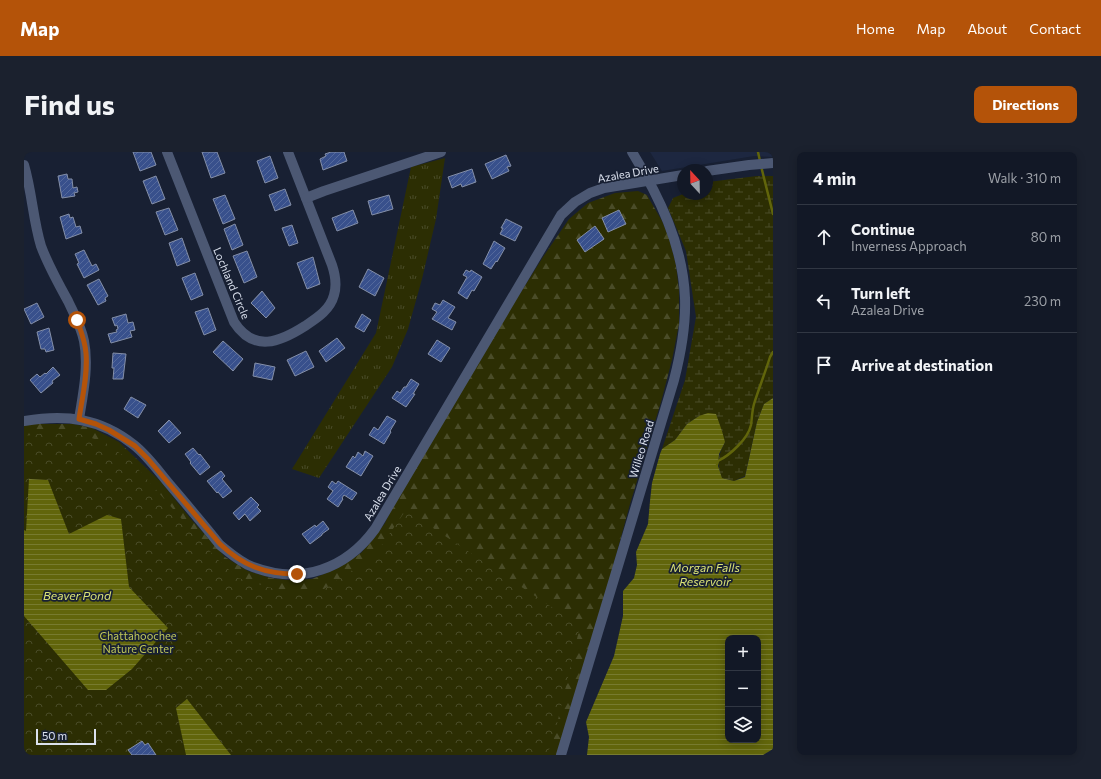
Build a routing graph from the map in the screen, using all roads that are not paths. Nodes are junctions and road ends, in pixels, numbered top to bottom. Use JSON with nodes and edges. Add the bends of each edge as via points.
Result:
{"nodes":[{"id":1,"x":167,"y":152,"type":"edge"},
{"id":2,"x":288,"y":152,"type":"edge"},
{"id":3,"x":441,"y":152,"type":"edge"},
{"id":4,"x":632,"y":152,"type":"edge"},
{"id":5,"x":770,"y":163,"type":"edge"},
{"id":6,"x":24,"y":165,"type":"edge"},
{"id":7,"x":713,"y":170,"type":"edge"},
{"id":8,"x":677,"y":176,"type":"edge"},
{"id":9,"x":649,"y":181,"type":"junction"},
{"id":10,"x":306,"y":198,"type":"junction"},
{"id":11,"x":79,"y":419,"type":"junction"},
{"id":12,"x":24,"y":421,"type":"edge"},
{"id":13,"x":561,"y":755,"type":"edge"}],
"edges":[{"from":1,"to":10,"type":"street","name":"Lochland Circle","via":[[234,322],[242,333],[259,342],[275,341],[292,335],[325,311],[334,295],[332,265]]},
{"from":2,"to":10,"type":"street","name":"Lochland Circle"},
{"from":3,"to":10,"type":"street"},
{"from":4,"to":9,"type":"street","name":"Willeo Road"},
{"from":5,"to":7,"type":"street"},
{"from":6,"to":11,"type":"street","via":[[42,247],[84,339],[86,367]]},
{"from":8,"to":9,"type":"street","name":"Azalea Drive"},
{"from":9,"to":11,"type":"street","name":"Azalea Drive","via":[[604,188],[590,193],[561,215],[375,529],[358,548],[338,563],[308,573],[287,574],[252,567],[242,562],[220,544],[135,446],[109,430]]},
{"from":9,"to":13,"type":"street","name":"Willeo Road","via":[[673,238],[682,268],[685,308],[681,349],[674,380]]},
{"from":11,"to":12,"type":"street","name":"Azalea Drive","via":[[56,417]]}]}
